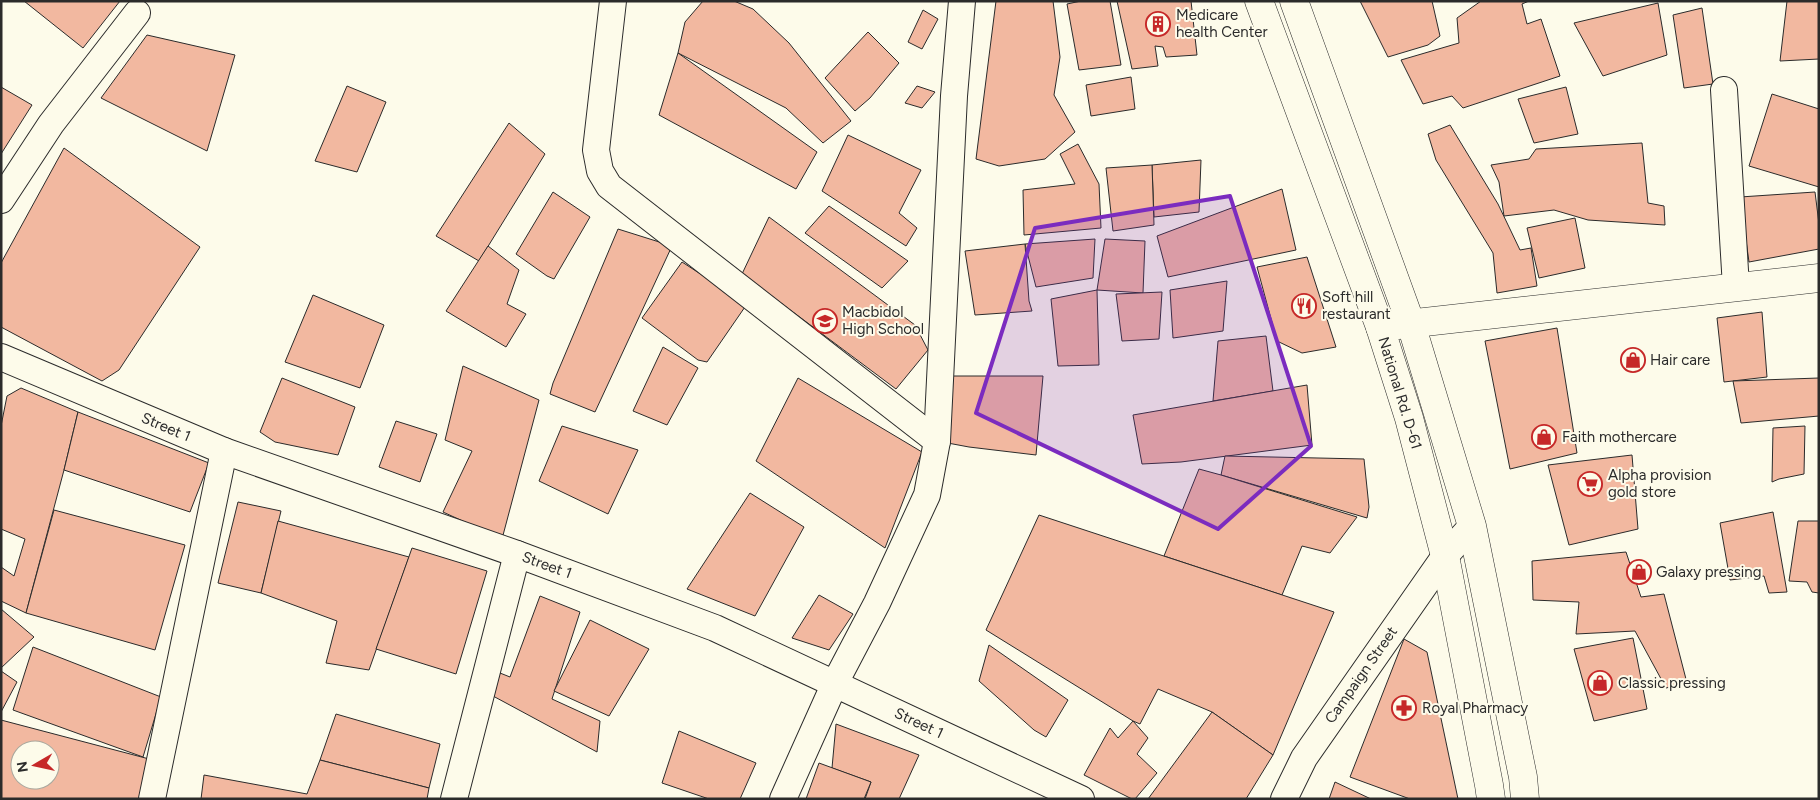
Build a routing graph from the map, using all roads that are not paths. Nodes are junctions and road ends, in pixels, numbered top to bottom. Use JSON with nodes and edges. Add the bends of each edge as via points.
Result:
{"nodes":[{"id":1,"x":614,"y":1,"type":"edge"},
{"id":2,"x":962,"y":1,"type":"edge"},
{"id":3,"x":1259,"y":1,"type":"edge"},
{"id":4,"x":1294,"y":1,"type":"edge"},
{"id":5,"x":137,"y":13,"type":"dead end"},
{"id":6,"x":1724,"y":90,"type":"dead end"},
{"id":7,"x":1,"y":200,"type":"edge"},
{"id":8,"x":1819,"y":278,"type":"edge"},
{"id":9,"x":1736,"y":287,"type":"junction"},
{"id":10,"x":1411,"y":324,"type":"junction"},
{"id":11,"x":1380,"y":327,"type":"junction"},
{"id":12,"x":1,"y":357,"type":"edge"},
{"id":13,"x":937,"y":440,"type":"junction"},
{"id":14,"x":224,"y":451,"type":"junction"},
{"id":15,"x":1472,"y":526,"type":"junction"},
{"id":16,"x":517,"y":554,"type":"junction"},
{"id":17,"x":1445,"y":556,"type":"junction"},
{"id":18,"x":834,"y":683,"type":"junction"},
{"id":19,"x":152,"y":799,"type":"edge"},
{"id":20,"x":454,"y":799,"type":"edge"},
{"id":21,"x":783,"y":799,"type":"edge"},
{"id":22,"x":1081,"y":799,"type":"edge"},
{"id":23,"x":1284,"y":799,"type":"edge"},
{"id":24,"x":1491,"y":799,"type":"edge"},
{"id":25,"x":1525,"y":799,"type":"edge"}],
"edges":[{"from":1,"to":13,"type":"street","via":[[596,150],[600,171],[609,186]]},
{"from":2,"to":13,"type":"street","via":[[954,96]]},
{"from":3,"to":11,"type":"main road","name":"National Rd. D-61"},
{"from":4,"to":10,"type":"main road","name":"National Rd. D-61"},
{"from":5,"to":7,"type":"street","via":[[50,124]]},
{"from":6,"to":9,"type":"street"},
{"from":8,"to":9,"type":"main road"},
{"from":9,"to":10,"type":"main road"},
{"from":10,"to":11,"type":"main road"},
{"from":10,"to":15,"type":"main road","name":"National Rd. D-61"},
{"from":11,"to":17,"type":"main road","name":"National Rd. D-61","via":[[1409,418]]},
{"from":12,"to":14,"type":"street","name":"Street 1"},
{"from":13,"to":18,"type":"street","via":[[927,495],[877,603]]},
{"from":14,"to":16,"type":"street","name":"Street 1"},
{"from":14,"to":19,"type":"street"},
{"from":15,"to":17,"type":"street","name":"Campaign Street"},
{"from":15,"to":25,"type":"main road","name":"National Rd. D-61"},
{"from":16,"to":18,"type":"street","name":"Street 1","via":[[715,628]]},
{"from":16,"to":20,"type":"street"},
{"from":17,"to":23,"type":"street","name":"Campaign Street","via":[[1304,758]]},
{"from":17,"to":24,"type":"main road","name":"National Rd. D-61"},
{"from":18,"to":21,"type":"street"},
{"from":18,"to":22,"type":"street","name":"Street 1"}]}
